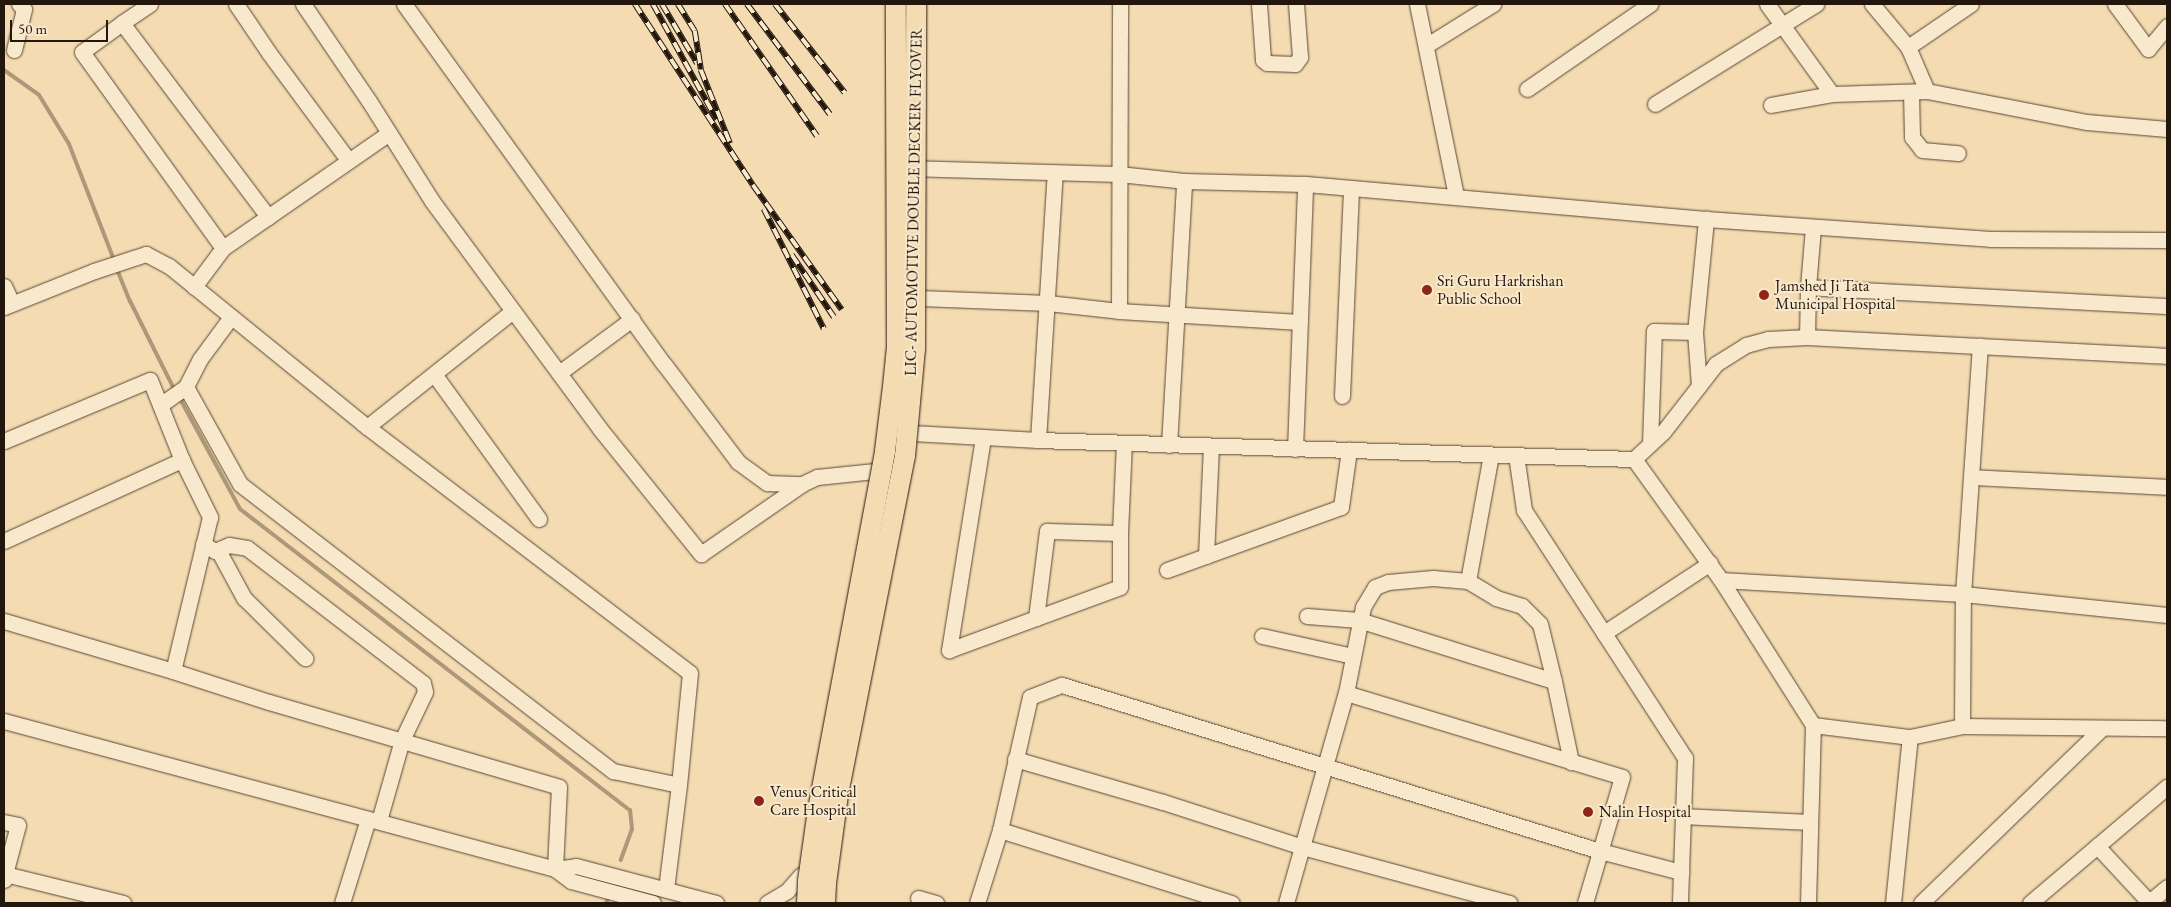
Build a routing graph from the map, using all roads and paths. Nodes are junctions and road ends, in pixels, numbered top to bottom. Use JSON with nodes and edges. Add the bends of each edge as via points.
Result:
{"nodes":[{"id":1,"x":19,"y":4,"type":"edge"},
{"id":2,"x":150,"y":4,"type":"edge"},
{"id":3,"x":236,"y":4,"type":"edge"},
{"id":4,"x":303,"y":4,"type":"edge"},
{"id":5,"x":404,"y":4,"type":"edge"},
{"id":6,"x":896,"y":4,"type":"edge"},
{"id":7,"x":916,"y":4,"type":"edge"},
{"id":8,"x":1120,"y":4,"type":"edge"},
{"id":9,"x":1259,"y":4,"type":"edge"},
{"id":10,"x":1296,"y":4,"type":"edge"},
{"id":11,"x":1417,"y":4,"type":"edge"},
{"id":12,"x":1493,"y":4,"type":"edge"},
{"id":13,"x":1650,"y":4,"type":"edge"},
{"id":14,"x":1767,"y":4,"type":"edge"},
{"id":15,"x":1816,"y":4,"type":"edge"},
{"id":16,"x":1872,"y":4,"type":"edge"},
{"id":17,"x":1971,"y":4,"type":"edge"},
{"id":18,"x":2116,"y":4,"type":"edge"},
{"id":19,"x":122,"y":23,"type":"junction"},
{"id":20,"x":1782,"y":26,"type":"junction"},
{"id":21,"x":2167,"y":26,"type":"edge"},
{"id":22,"x":1427,"y":45,"type":"junction"},
{"id":23,"x":1908,"y":47,"type":"junction"},
{"id":24,"x":14,"y":50,"type":"dead end"},
{"id":25,"x":1527,"y":89,"type":"dead end"},
{"id":26,"x":1927,"y":91,"type":"junction"},
{"id":27,"x":1912,"y":92,"type":"junction"},
{"id":28,"x":1832,"y":94,"type":"junction"},
{"id":29,"x":1654,"y":104,"type":"dead end"},
{"id":30,"x":1771,"y":105,"type":"dead end"},
{"id":31,"x":2167,"y":129,"type":"edge"},
{"id":32,"x":389,"y":133,"type":"junction"},
{"id":33,"x":1958,"y":153,"type":"dead end"},
{"id":34,"x":349,"y":161,"type":"junction"},
{"id":35,"x":889,"y":168,"type":"dead end"},
{"id":36,"x":1055,"y":172,"type":"junction"},
{"id":37,"x":1119,"y":174,"type":"junction"},
{"id":38,"x":1184,"y":181,"type":"junction"},
{"id":39,"x":1305,"y":184,"type":"junction"},
{"id":40,"x":1351,"y":188,"type":"junction"},
{"id":41,"x":1456,"y":196,"type":"junction"},
{"id":42,"x":268,"y":218,"type":"junction"},
{"id":43,"x":1706,"y":220,"type":"junction"},
{"id":44,"x":1813,"y":227,"type":"junction"},
{"id":45,"x":2167,"y":240,"type":"edge"},
{"id":46,"x":223,"y":248,"type":"junction"},
{"id":47,"x":4,"y":286,"type":"edge"},
{"id":48,"x":194,"y":287,"type":"junction"},
{"id":49,"x":1808,"y":287,"type":"junction"},
{"id":50,"x":920,"y":298,"type":"dead end"},
{"id":51,"x":1048,"y":303,"type":"junction"},
{"id":52,"x":8,"y":305,"type":"edge"},
{"id":53,"x":2167,"y":306,"type":"edge"},
{"id":54,"x":513,"y":310,"type":"junction"},
{"id":55,"x":1119,"y":311,"type":"junction"},
{"id":56,"x":1175,"y":314,"type":"junction"},
{"id":57,"x":231,"y":317,"type":"junction"},
{"id":58,"x":632,"y":319,"type":"junction"},
{"id":59,"x":1300,"y":322,"type":"junction"},
{"id":60,"x":1695,"y":332,"type":"junction"},
{"id":61,"x":1807,"y":337,"type":"junction"},
{"id":62,"x":1980,"y":346,"type":"junction"},
{"id":63,"x":2167,"y":356,"type":"edge"},
{"id":64,"x":559,"y":373,"type":"junction"},
{"id":65,"x":434,"y":374,"type":"junction"},
{"id":66,"x":1699,"y":385,"type":"junction"},
{"id":67,"x":186,"y":387,"type":"junction"},
{"id":68,"x":1342,"y":396,"type":"dead end"},
{"id":69,"x":160,"y":405,"type":"junction"},
{"id":70,"x":367,"y":427,"type":"junction"},
{"id":71,"x":912,"y":433,"type":"dead end"},
{"id":72,"x":983,"y":438,"type":"junction"},
{"id":73,"x":4,"y":440,"type":"edge"},
{"id":74,"x":1038,"y":440,"type":"junction"},
{"id":75,"x":1124,"y":443,"type":"junction"},
{"id":76,"x":1168,"y":444,"type":"junction"},
{"id":77,"x":1650,"y":444,"type":"junction"},
{"id":78,"x":1211,"y":446,"type":"junction"},
{"id":79,"x":1295,"y":449,"type":"junction"},
{"id":80,"x":1348,"y":450,"type":"junction"},
{"id":81,"x":1492,"y":454,"type":"junction"},
{"id":82,"x":1516,"y":455,"type":"junction"},
{"id":83,"x":1634,"y":459,"type":"junction"},
{"id":84,"x":182,"y":460,"type":"junction"},
{"id":85,"x":875,"y":471,"type":"dead end"},
{"id":86,"x":1971,"y":477,"type":"junction"},
{"id":87,"x":802,"y":484,"type":"junction"},
{"id":88,"x":2167,"y":488,"type":"edge"},
{"id":89,"x":539,"y":519,"type":"dead end"},
{"id":90,"x":1120,"y":533,"type":"junction"},
{"id":91,"x":4,"y":542,"type":"edge"},
{"id":92,"x":203,"y":544,"type":"junction"},
{"id":93,"x":218,"y":550,"type":"junction"},
{"id":94,"x":1206,"y":556,"type":"junction"},
{"id":95,"x":1710,"y":563,"type":"junction"},
{"id":96,"x":1167,"y":570,"type":"dead end"},
{"id":97,"x":1720,"y":580,"type":"junction"},
{"id":98,"x":1468,"y":581,"type":"junction"},
{"id":99,"x":1963,"y":594,"type":"junction"},
{"id":100,"x":2167,"y":615,"type":"edge"},
{"id":101,"x":1307,"y":616,"type":"dead end"},
{"id":102,"x":1036,"y":618,"type":"junction"},
{"id":103,"x":1359,"y":620,"type":"junction"},
{"id":104,"x":4,"y":621,"type":"edge"},
{"id":105,"x":1604,"y":633,"type":"junction"},
{"id":106,"x":1262,"y":636,"type":"dead end"},
{"id":107,"x":1353,"y":656,"type":"junction"},
{"id":108,"x":305,"y":658,"type":"dead end"},
{"id":109,"x":173,"y":671,"type":"junction"},
{"id":110,"x":1554,"y":681,"type":"junction"},
{"id":111,"x":1346,"y":693,"type":"junction"},
{"id":112,"x":4,"y":722,"type":"edge"},
{"id":113,"x":1812,"y":725,"type":"junction"},
{"id":114,"x":1962,"y":726,"type":"junction"},
{"id":115,"x":2102,"y":728,"type":"junction"},
{"id":116,"x":2167,"y":728,"type":"edge"},
{"id":117,"x":1910,"y":737,"type":"junction"},
{"id":118,"x":402,"y":740,"type":"junction"},
{"id":119,"x":1015,"y":758,"type":"junction"},
{"id":120,"x":1571,"y":762,"type":"junction"},
{"id":121,"x":1324,"y":766,"type":"junction"},
{"id":122,"x":679,"y":785,"type":"junction"},
{"id":123,"x":2167,"y":788,"type":"edge"},
{"id":124,"x":1683,"y":816,"type":"junction"},
{"id":125,"x":374,"y":820,"type":"junction"},
{"id":126,"x":4,"y":822,"type":"edge"},
{"id":127,"x":1808,"y":822,"type":"junction"},
{"id":128,"x":1000,"y":830,"type":"junction"},
{"id":129,"x":2097,"y":846,"type":"junction"},
{"id":130,"x":1302,"y":848,"type":"junction"},
{"id":131,"x":1600,"y":851,"type":"junction"},
{"id":132,"x":554,"y":869,"type":"junction"},
{"id":133,"x":1682,"y":872,"type":"junction"},
{"id":134,"x":801,"y":876,"type":"dead end"},
{"id":135,"x":4,"y":877,"type":"edge"},
{"id":136,"x":2167,"y":887,"type":"edge"},
{"id":137,"x":666,"y":889,"type":"junction"},
{"id":138,"x":918,"y":898,"type":"dead end"},
{"id":139,"x":123,"y":903,"type":"edge"},
{"id":140,"x":342,"y":903,"type":"edge"},
{"id":141,"x":653,"y":903,"type":"edge"},
{"id":142,"x":713,"y":903,"type":"edge"},
{"id":143,"x":766,"y":903,"type":"edge"},
{"id":144,"x":807,"y":903,"type":"edge"},
{"id":145,"x":826,"y":903,"type":"edge"},
{"id":146,"x":936,"y":903,"type":"edge"},
{"id":147,"x":977,"y":903,"type":"edge"},
{"id":148,"x":1232,"y":903,"type":"edge"},
{"id":149,"x":1286,"y":903,"type":"edge"},
{"id":150,"x":1510,"y":903,"type":"edge"},
{"id":151,"x":1585,"y":903,"type":"edge"},
{"id":152,"x":1680,"y":903,"type":"edge"},
{"id":153,"x":1808,"y":903,"type":"edge"},
{"id":154,"x":1893,"y":903,"type":"edge"},
{"id":155,"x":1921,"y":903,"type":"edge"},
{"id":156,"x":2030,"y":903,"type":"edge"},
{"id":157,"x":2149,"y":903,"type":"edge"}],
"edges":[{"from":1,"to":24,"type":"street","via":[[24,9]]},
{"from":2,"to":19,"type":"street"},
{"from":3,"to":34,"type":"street"},
{"from":4,"to":32,"type":"street"},
{"from":5,"to":58,"type":"street"},
{"from":6,"to":144,"type":"main road","name":"LIC- AUTOMOTIVE DOUBLE DECKER FLYOVER","bridge":true,"via":[[897,347],[885,450],[818,810]]},
{"from":7,"to":145,"type":"main road","name":"LIC- AUTOMOTIVE DOUBLE DECKER FLYOVER","bridge":true,"via":[[915,349],[905,456],[838,794]]},
{"from":8,"to":37,"type":"street"},
{"from":9,"to":10,"type":"street","via":[[1263,60],[1294,64],[1300,57]]},
{"from":11,"to":22,"type":"street"},
{"from":12,"to":22,"type":"street"},
{"from":13,"to":25,"type":"street"},
{"from":14,"to":20,"type":"street"},
{"from":15,"to":20,"type":"street"},
{"from":16,"to":23,"type":"street"},
{"from":17,"to":23,"type":"street"},
{"from":18,"to":21,"type":"street","via":[[2148,49]]},
{"from":19,"to":42,"type":"street"},
{"from":19,"to":46,"type":"street","via":[[82,52]]},
{"from":20,"to":28,"type":"street"},
{"from":20,"to":29,"type":"street"},
{"from":22,"to":41,"type":"street"},
{"from":23,"to":26,"type":"street"},
{"from":26,"to":27,"type":"street"},
{"from":26,"to":31,"type":"street","via":[[2087,122]]},
{"from":27,"to":28,"type":"street"},
{"from":27,"to":33,"type":"street","via":[[1912,137],[1922,150]]},
{"from":28,"to":30,"type":"street"},
{"from":32,"to":34,"type":"street"},
{"from":32,"to":54,"type":"street","via":[[432,200]]},
{"from":34,"to":42,"type":"street"},
{"from":35,"to":36,"type":"street"},
{"from":36,"to":37,"type":"street"},
{"from":36,"to":51,"type":"street"},
{"from":37,"to":38,"type":"street"},
{"from":37,"to":55,"type":"street"},
{"from":38,"to":39,"type":"street"},
{"from":38,"to":56,"type":"street"},
{"from":39,"to":40,"type":"street"},
{"from":39,"to":59,"type":"street"},
{"from":40,"to":41,"type":"street"},
{"from":40,"to":68,"type":"street"},
{"from":41,"to":43,"type":"street"},
{"from":42,"to":46,"type":"street"},
{"from":43,"to":44,"type":"street"},
{"from":43,"to":60,"type":"street"},
{"from":44,"to":45,"type":"street","via":[[1990,239]]},
{"from":44,"to":49,"type":"street"},
{"from":46,"to":48,"type":"street"},
{"from":47,"to":52,"type":"street"},
{"from":48,"to":52,"type":"street","via":[[169,266],[146,254]]},
{"from":48,"to":57,"type":"street"},
{"from":49,"to":53,"type":"street"},
{"from":49,"to":61,"type":"street"},
{"from":50,"to":51,"type":"street"},
{"from":51,"to":55,"type":"street"},
{"from":51,"to":74,"type":"street"},
{"from":54,"to":64,"type":"street"},
{"from":54,"to":65,"type":"street"},
{"from":55,"to":56,"type":"street"},
{"from":56,"to":59,"type":"street"},
{"from":56,"to":76,"type":"street"},
{"from":57,"to":67,"type":"street","via":[[200,359]]},
{"from":57,"to":70,"type":"street"},
{"from":58,"to":64,"type":"street"},
{"from":58,"to":87,"type":"street","via":[[738,462],[767,483]]},
{"from":59,"to":79,"type":"street"},
{"from":60,"to":66,"type":"street"},
{"from":60,"to":77,"type":"street","via":[[1654,331]]},
{"from":61,"to":62,"type":"street"},
{"from":61,"to":66,"type":"street","via":[[1768,339],[1746,345],[1716,364]]},
{"from":62,"to":63,"type":"street"},
{"from":62,"to":86,"type":"street"},
{"from":64,"to":87,"type":"street","via":[[701,554]]},
{"from":65,"to":70,"type":"street"},
{"from":65,"to":89,"type":"street"},
{"from":66,"to":77,"type":"street","via":[[1664,432]]},
{"from":67,"to":69,"type":"street"},
{"from":67,"to":122,"type":"street","via":[[240,484],[613,771]]},
{"from":69,"to":73,"type":"street","via":[[150,380]]},
{"from":69,"to":84,"type":"street"},
{"from":70,"to":122,"type":"street","via":[[690,672]]},
{"from":71,"to":72,"type":"street"},
{"from":72,"to":74,"type":"street"},
{"from":72,"to":102,"type":"street","via":[[949,650]]},
{"from":74,"to":75,"type":"street"},
{"from":75,"to":76,"type":"street"},
{"from":75,"to":90,"type":"street"},
{"from":76,"to":78,"type":"street"},
{"from":77,"to":83,"type":"street"},
{"from":78,"to":79,"type":"street"},
{"from":78,"to":94,"type":"street"},
{"from":79,"to":80,"type":"street"},
{"from":80,"to":81,"type":"street"},
{"from":80,"to":94,"type":"street","via":[[1341,507]]},
{"from":81,"to":82,"type":"street"},
{"from":81,"to":98,"type":"street"},
{"from":82,"to":83,"type":"street"},
{"from":82,"to":105,"type":"street","via":[[1524,510]]},
{"from":83,"to":95,"type":"street"},
{"from":84,"to":91,"type":"street"},
{"from":84,"to":92,"type":"street","via":[[210,517]]},
{"from":85,"to":87,"type":"street","via":[[817,477]]},
{"from":86,"to":88,"type":"street"},
{"from":86,"to":99,"type":"street"},
{"from":90,"to":102,"type":"street","via":[[1120,588]]},
{"from":90,"to":102,"type":"street","via":[[1047,531]]},
{"from":92,"to":93,"type":"street"},
{"from":92,"to":109,"type":"street"},
{"from":93,"to":108,"type":"street","via":[[244,598]]},
{"from":93,"to":118,"type":"street","via":[[228,544],[247,548],[424,684],[424,692]]},
{"from":94,"to":96,"type":"street"},
{"from":95,"to":97,"type":"street"},
{"from":95,"to":105,"type":"street"},
{"from":97,"to":99,"type":"street"},
{"from":97,"to":113,"type":"street"},
{"from":98,"to":103,"type":"street","via":[[1433,578],[1388,582],[1375,588]]},
{"from":98,"to":110,"type":"street","via":[[1496,598],[1522,606],[1540,624]]},
{"from":99,"to":100,"type":"street"},
{"from":99,"to":114,"type":"street"},
{"from":101,"to":103,"type":"street"},
{"from":103,"to":107,"type":"street"},
{"from":103,"to":110,"type":"street"},
{"from":104,"to":109,"type":"street"},
{"from":105,"to":124,"type":"street","via":[[1685,758]]},
{"from":106,"to":107,"type":"street"},
{"from":107,"to":111,"type":"street"},
{"from":109,"to":118,"type":"street"},
{"from":110,"to":120,"type":"street"},
{"from":111,"to":120,"type":"street"},
{"from":111,"to":121,"type":"street"},
{"from":112,"to":125,"type":"street"},
{"from":113,"to":117,"type":"street"},
{"from":113,"to":127,"type":"street"},
{"from":114,"to":115,"type":"street"},
{"from":114,"to":117,"type":"street"},
{"from":115,"to":116,"type":"street"},
{"from":115,"to":155,"type":"street"},
{"from":117,"to":154,"type":"street"},
{"from":118,"to":125,"type":"street"},
{"from":118,"to":132,"type":"street","via":[[560,787]]},
{"from":119,"to":121,"type":"street","via":[[1030,697],[1062,685]]},
{"from":119,"to":128,"type":"street"},
{"from":119,"to":130,"type":"street"},
{"from":120,"to":131,"type":"street","via":[[1622,777]]},
{"from":121,"to":130,"type":"street"},
{"from":121,"to":131,"type":"street"},
{"from":122,"to":137,"type":"street"},
{"from":123,"to":129,"type":"street"},
{"from":124,"to":127,"type":"street"},
{"from":124,"to":133,"type":"street"},
{"from":125,"to":132,"type":"street"},
{"from":125,"to":140,"type":"street"},
{"from":126,"to":135,"type":"street","via":[[18,825]]},
{"from":127,"to":153,"type":"street"},
{"from":128,"to":147,"type":"street"},
{"from":128,"to":148,"type":"street"},
{"from":129,"to":156,"type":"street"},
{"from":129,"to":157,"type":"street"},
{"from":130,"to":149,"type":"street"},
{"from":130,"to":150,"type":"street"},
{"from":131,"to":133,"type":"street"},
{"from":131,"to":151,"type":"street"},
{"from":132,"to":137,"type":"street","via":[[576,866]]},
{"from":132,"to":141,"type":"street","via":[[571,881]]},
{"from":133,"to":152,"type":"street"},
{"from":134,"to":143,"type":"street","via":[[787,891]]},
{"from":135,"to":139,"type":"street"},
{"from":136,"to":157,"type":"street"},
{"from":137,"to":142,"type":"street"},
{"from":138,"to":146,"type":"street"}]}
